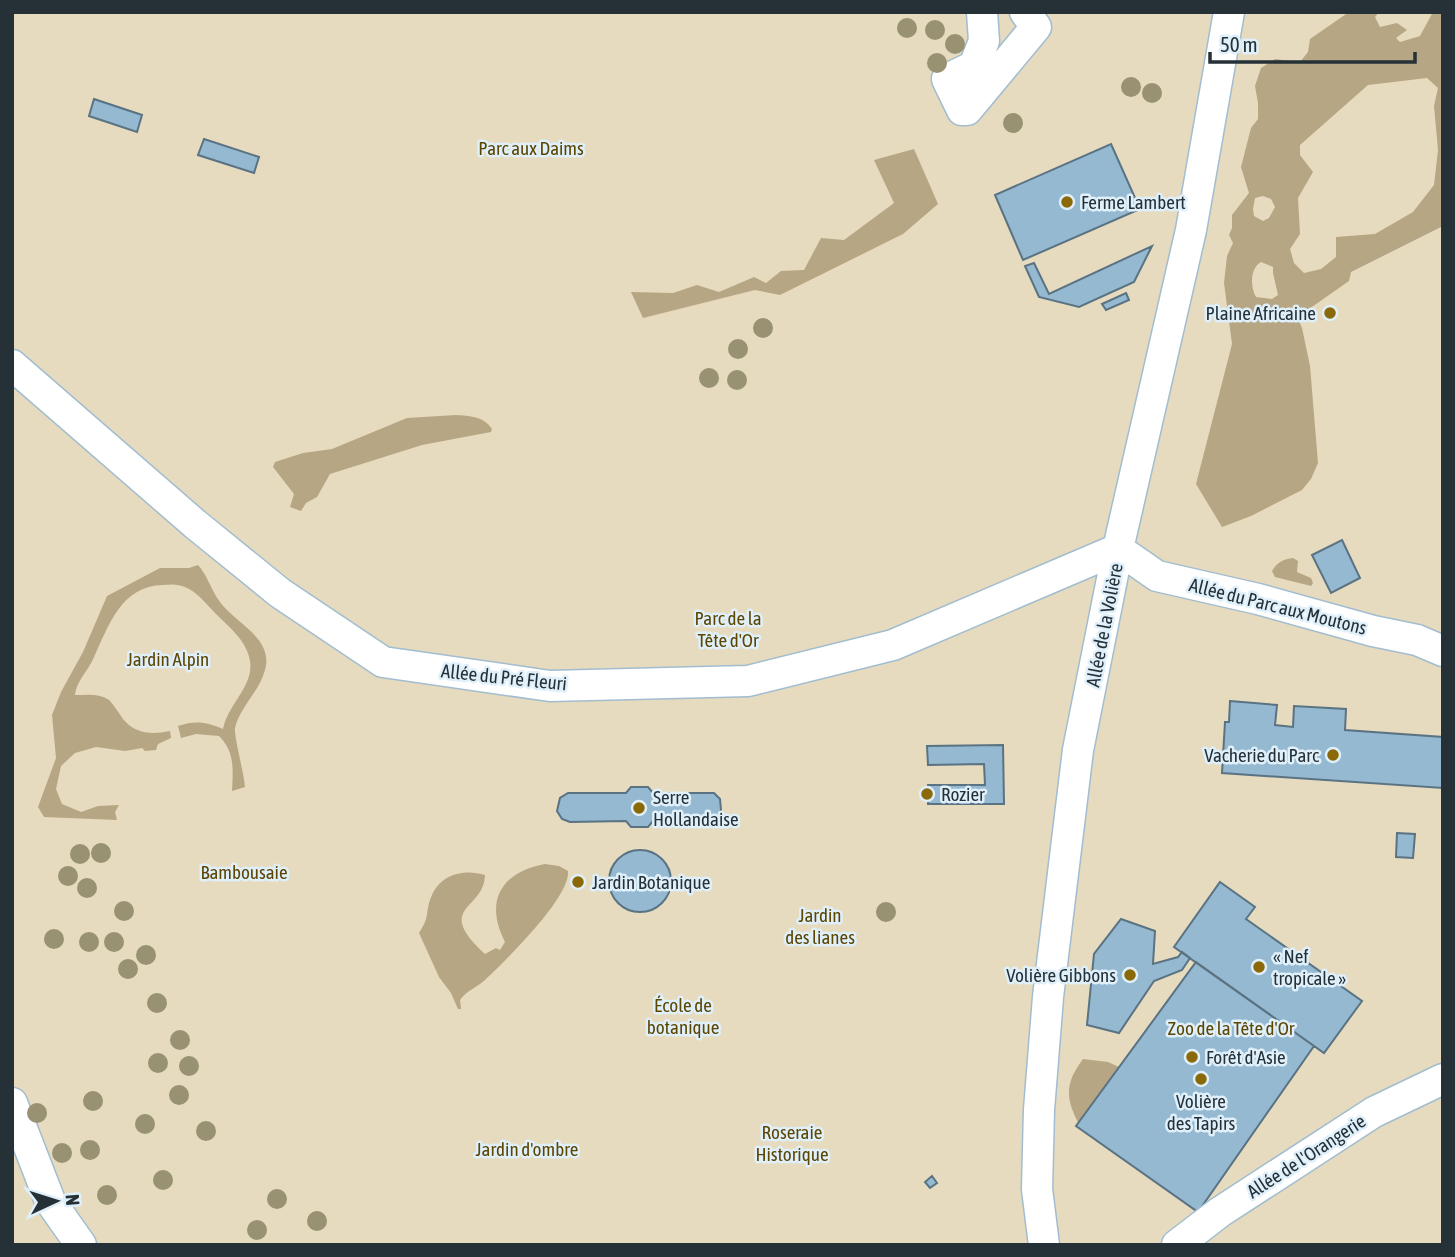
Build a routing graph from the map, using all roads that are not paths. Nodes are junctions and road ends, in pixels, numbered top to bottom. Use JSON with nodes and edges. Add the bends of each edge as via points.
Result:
{"nodes":[{"id":1,"x":982,"y":12,"type":"edge"},
{"id":2,"x":1025,"y":12,"type":"edge"},
{"id":3,"x":1229,"y":12,"type":"edge"},
{"id":4,"x":12,"y":365,"type":"edge"},
{"id":5,"x":1118,"y":549,"type":"junction"},
{"id":6,"x":1443,"y":651,"type":"edge"},
{"id":7,"x":1443,"y":1079,"type":"edge"},
{"id":8,"x":12,"y":1103,"type":"edge"},
{"id":9,"x":81,"y":1245,"type":"edge"},
{"id":10,"x":1044,"y":1245,"type":"edge"},
{"id":11,"x":1177,"y":1245,"type":"edge"}],
"edges":[{"from":1,"to":2,"type":"street","via":[[984,41],[974,66],[947,79],[962,110],[967,110],[1036,27]]},
{"from":3,"to":5,"type":"street","name":"Allée de la Volière","via":[[1191,230]]},
{"from":4,"to":5,"type":"street","name":"Allée du Pré Fleuri","via":[[280,593],[383,662],[550,686],[748,681],[893,645]]},
{"from":5,"to":6,"type":"street","name":"Allée du Parc aux Moutons","via":[[1157,576],[1418,640]]},
{"from":5,"to":10,"type":"street","name":"Allée de la Volière","via":[[1078,750],[1048,997],[1038,1122],[1037,1189]]},
{"from":7,"to":11,"type":"street","name":"Allée de l'Orangerie","via":[[1374,1112]]},
{"from":8,"to":9,"type":"street","via":[[50,1201]]}]}
